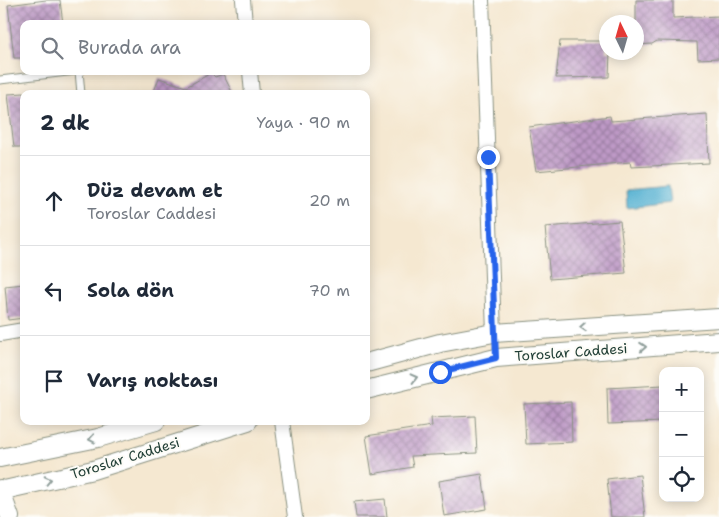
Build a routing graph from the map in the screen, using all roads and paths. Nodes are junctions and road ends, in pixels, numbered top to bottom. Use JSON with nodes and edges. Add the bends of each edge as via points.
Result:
{"nodes":[{"id":1,"x":243,"y":0,"type":"edge"},
{"id":2,"x":482,"y":0,"type":"edge"},
{"id":3,"x":245,"y":20,"type":"edge"},
{"id":4,"x":43,"y":75,"type":"edge"},
{"id":5,"x":78,"y":75,"type":"edge"},
{"id":6,"x":250,"y":75,"type":"edge"},
{"id":7,"x":0,"y":80,"type":"edge"},
{"id":8,"x":81,"y":90,"type":"edge"},
{"id":9,"x":252,"y":90,"type":"edge"},
{"id":10,"x":719,"y":318,"type":"edge"},
{"id":11,"x":20,"y":331,"type":"edge"},
{"id":12,"x":494,"y":333,"type":"junction"},
{"id":13,"x":0,"y":334,"type":"edge"},
{"id":14,"x":719,"y":342,"type":"edge"},
{"id":15,"x":496,"y":358,"type":"junction"},
{"id":16,"x":370,"y":362,"type":"edge"},
{"id":17,"x":370,"y":389,"type":"edge"},
{"id":18,"x":142,"y":425,"type":"edge"},
{"id":19,"x":235,"y":425,"type":"edge"},
{"id":20,"x":283,"y":425,"type":"edge"},
{"id":21,"x":0,"y":458,"type":"edge"},
{"id":22,"x":0,"y":490,"type":"edge"},
{"id":23,"x":10,"y":517,"type":"edge"},
{"id":24,"x":295,"y":517,"type":"edge"}],
"edges":[{"from":1,"to":3,"type":"street"},
{"from":2,"to":12,"type":"street"},
{"from":4,"to":7,"type":"lane"},
{"from":5,"to":8,"type":"lane"},
{"from":6,"to":9,"type":"street"},
{"from":10,"to":12,"type":"street","name":"Toroslar Caddesi","one_way":true},
{"from":11,"to":13,"type":"street"},
{"from":12,"to":15,"type":"street"},
{"from":12,"to":16,"type":"street","name":"Toroslar Caddesi","via":[[440,343]]},
{"from":15,"to":14,"type":"street","name":"Toroslar Caddesi","one_way":true},
{"from":17,"to":15,"type":"street","name":"Toroslar Caddesi","one_way":true},
{"from":18,"to":21,"type":"street","name":"Toroslar Caddesi","one_way":true,"via":[[98,438]]},
{"from":22,"to":19,"type":"street","name":"Toroslar Caddesi","one_way":true,"via":[[93,470]]},
{"from":20,"to":24,"type":"street"},
{"from":22,"to":23,"type":"street"}]}
